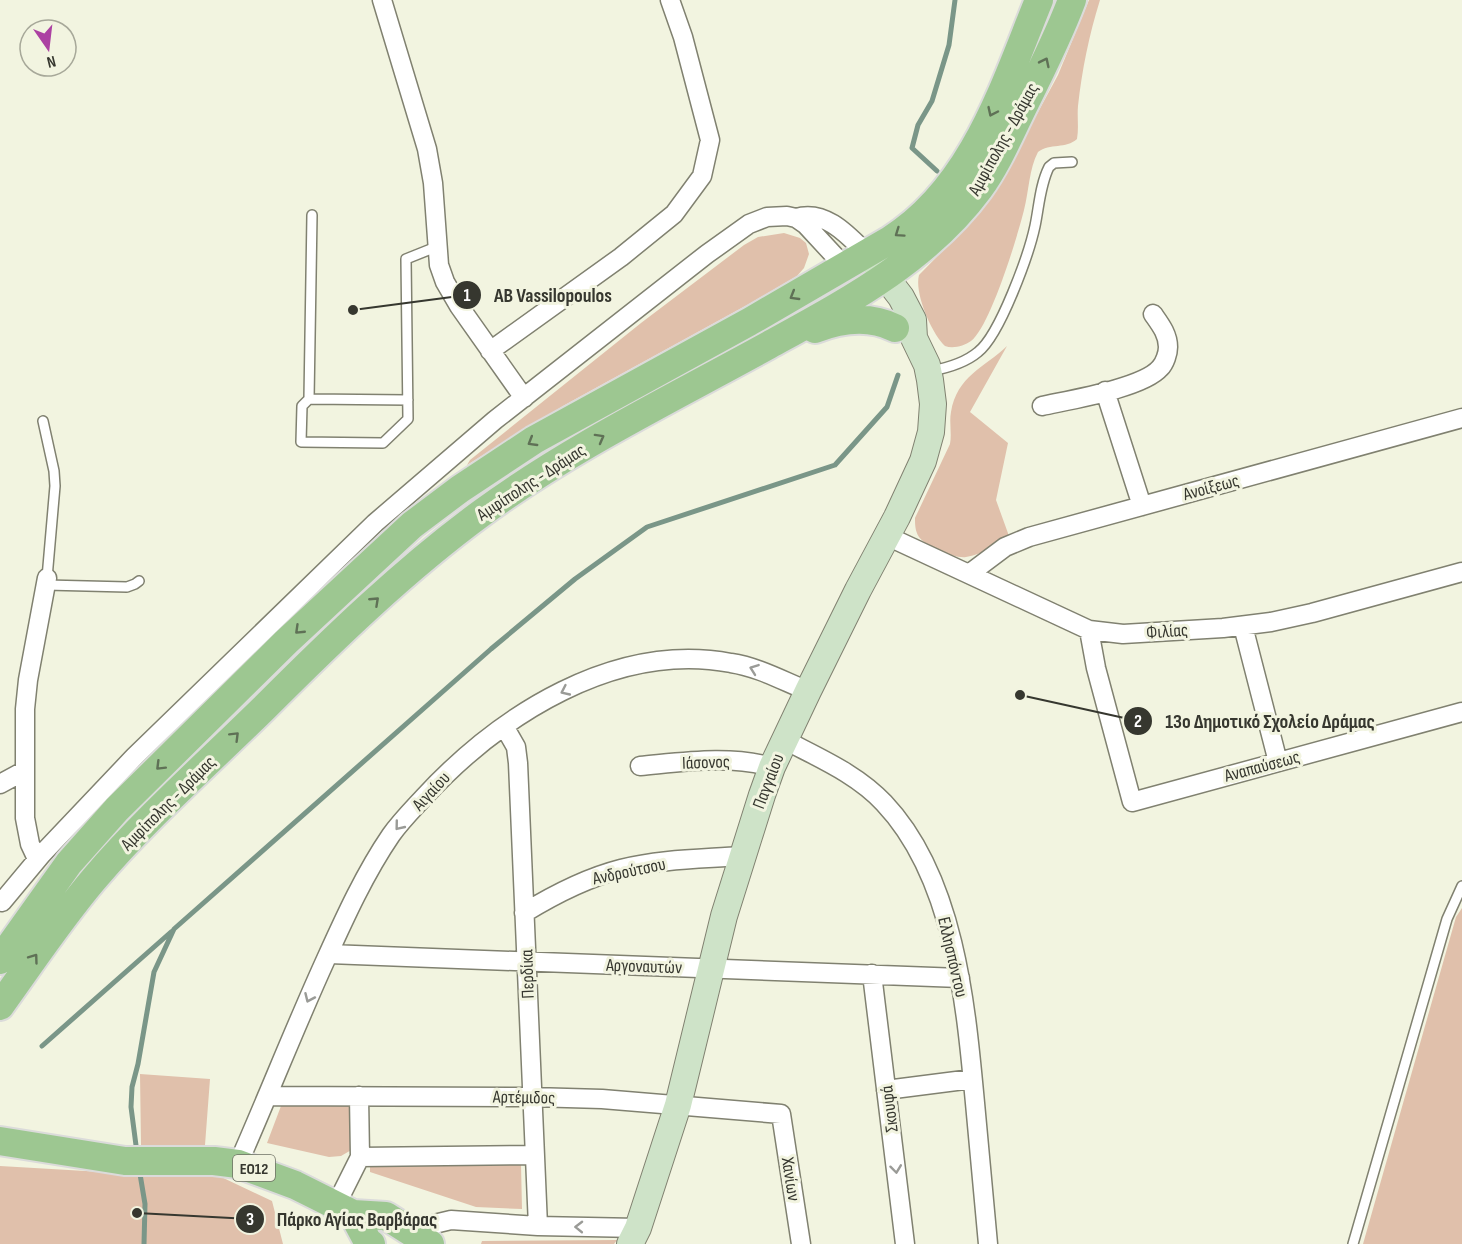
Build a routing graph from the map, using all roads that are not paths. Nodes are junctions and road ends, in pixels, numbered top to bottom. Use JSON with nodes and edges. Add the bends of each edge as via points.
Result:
{"nodes":[{"id":1,"x":382,"y":0,"type":"edge"},
{"id":2,"x":670,"y":0,"type":"edge"},
{"id":3,"x":1039,"y":0,"type":"edge"},
{"id":4,"x":1072,"y":0,"type":"edge"},
{"id":5,"x":1072,"y":162,"type":"dead end"},
{"id":6,"x":959,"y":192,"type":"junction"},
{"id":7,"x":312,"y":215,"type":"dead end"},
{"id":8,"x":796,"y":218,"type":"junction"},
{"id":9,"x":436,"y":247,"type":"junction"},
{"id":10,"x":855,"y":260,"type":"junction"},
{"id":11,"x":875,"y":283,"type":"junction"},
{"id":12,"x":1153,"y":314,"type":"dead end"},
{"id":13,"x":915,"y":349,"type":"junction"},
{"id":14,"x":490,"y":351,"type":"junction"},
{"id":15,"x":707,"y":379,"type":"junction"},
{"id":16,"x":1105,"y":391,"type":"junction"},
{"id":17,"x":524,"y":398,"type":"junction"},
{"id":18,"x":309,"y":399,"type":"junction"},
{"id":19,"x":408,"y":400,"type":"junction"},
{"id":20,"x":1042,"y":406,"type":"dead end"},
{"id":21,"x":1462,"y":418,"type":"edge"},
{"id":22,"x":43,"y":421,"type":"dead end"},
{"id":23,"x":1142,"y":506,"type":"junction"},
{"id":24,"x":887,"y":536,"type":"junction"},
{"id":25,"x":1462,"y":572,"type":"edge"},
{"id":26,"x":969,"y":574,"type":"junction"},
{"id":27,"x":47,"y":581,"type":"junction"},
{"id":28,"x":139,"y":581,"type":"dead end"},
{"id":29,"x":1243,"y":626,"type":"junction"},
{"id":30,"x":1089,"y":630,"type":"junction"},
{"id":31,"x":808,"y":691,"type":"junction"},
{"id":32,"x":1462,"y":712,"type":"edge"},
{"id":33,"x":504,"y":726,"type":"junction"},
{"id":34,"x":785,"y":740,"type":"junction"},
{"id":35,"x":1278,"y":762,"type":"junction"},
{"id":36,"x":640,"y":766,"type":"dead end"},
{"id":37,"x":772,"y":768,"type":"junction"},
{"id":38,"x":24,"y":771,"type":"junction"},
{"id":39,"x":0,"y":784,"type":"edge"},
{"id":40,"x":741,"y":856,"type":"junction"},
{"id":41,"x":37,"y":859,"type":"junction"},
{"id":42,"x":1462,"y":886,"type":"edge"},
{"id":43,"x":1,"y":904,"type":"edge"},
{"id":44,"x":524,"y":913,"type":"junction"},
{"id":45,"x":328,"y":954,"type":"junction"},
{"id":46,"x":0,"y":960,"type":"edge"},
{"id":47,"x":526,"y":961,"type":"junction"},
{"id":48,"x":711,"y":968,"type":"junction"},
{"id":49,"x":872,"y":974,"type":"junction"},
{"id":50,"x":960,"y":978,"type":"junction"},
{"id":51,"x":0,"y":1006,"type":"edge"},
{"id":52,"x":972,"y":1079,"type":"junction"},
{"id":53,"x":886,"y":1090,"type":"junction"},
{"id":54,"x":267,"y":1096,"type":"junction"},
{"id":55,"x":359,"y":1096,"type":"junction"},
{"id":56,"x":532,"y":1097,"type":"junction"},
{"id":57,"x":678,"y":1105,"type":"junction"},
{"id":58,"x":781,"y":1114,"type":"joint"},
{"id":59,"x":2,"y":1140,"type":"edge"},
{"id":60,"x":535,"y":1155,"type":"junction"},
{"id":61,"x":360,"y":1157,"type":"junction"},
{"id":62,"x":238,"y":1164,"type":"junction"},
{"id":63,"x":344,"y":1210,"type":"junction"},
{"id":64,"x":538,"y":1226,"type":"junction"},
{"id":65,"x":634,"y":1236,"type":"edge"},
{"id":66,"x":419,"y":1237,"type":"edge"},
{"id":67,"x":372,"y":1244,"type":"edge"},
{"id":68,"x":801,"y":1244,"type":"edge"},
{"id":69,"x":905,"y":1244,"type":"edge"},
{"id":70,"x":988,"y":1244,"type":"edge"},
{"id":71,"x":1353,"y":1244,"type":"edge"}],
"edges":[{"from":1,"to":9,"type":"street","via":[[428,149]]},
{"from":2,"to":14,"type":"street","via":[[710,140],[702,176],[674,214]]},
{"from":3,"to":6,"type":"main road","name":"Αμφίπολης - Δράμας","one_way":true},
{"from":6,"to":4,"type":"main road","name":"Αμφίπολης - Δράμας","one_way":true,"via":[[1015,124]]},
{"from":5,"to":13,"type":"lane","via":[[1054,162],[1049,167],[1024,265],[991,337],[978,352],[944,369]]},
{"from":6,"to":10,"type":"main road","name":"Αμφίπολης - Δράμας","one_way":true},
{"from":6,"to":11,"type":"main road","name":"Αμφίπολης - Δράμας","via":[[925,246]]},
{"from":7,"to":18,"type":"lane"},
{"from":8,"to":10,"type":"street"},
{"from":8,"to":10,"type":"street","via":[[822,218],[850,237]]},
{"from":8,"to":17,"type":"street","via":[[767,217],[739,231]]},
{"from":9,"to":14,"type":"street","via":[[445,282]]},
{"from":9,"to":19,"type":"lane","via":[[406,259]]},
{"from":10,"to":11,"type":"main road"},
{"from":10,"to":46,"type":"main road","name":"Αμφίπολης - Δράμας","one_way":true,"via":[[534,440],[412,525],[294,634],[117,809],[69,863]]},
{"from":11,"to":13,"type":"main road"},
{"from":11,"to":15,"type":"main road","name":"Αμφίπολης - Δράμας"},
{"from":12,"to":16,"type":"street","via":[[1165,331],[1168,348],[1160,369],[1137,382]]},
{"from":13,"to":15,"type":"main road","via":[[879,322],[859,319],[826,325]]},
{"from":13,"to":24,"type":"main road","name":"Παγγαίου","via":[[933,414],[927,448]]},
{"from":14,"to":17,"type":"street"},
{"from":51,"to":15,"type":"main road","name":"Αμφίπολης - Δράμας","one_way":true,"via":[[64,916],[110,861],[397,580],[513,490]]},
{"from":16,"to":20,"type":"street"},
{"from":16,"to":23,"type":"street"},
{"from":17,"to":41,"type":"street","via":[[417,486],[328,568],[134,757]]},
{"from":18,"to":19,"type":"lane"},
{"from":18,"to":19,"type":"lane","via":[[302,406],[301,442],[383,443],[408,419]]},
{"from":21,"to":23,"type":"street","name":"Ανοίξεως"},
{"from":22,"to":27,"type":"lane","via":[[55,486]]},
{"from":23,"to":26,"type":"street","name":"Ανοίξεως","via":[[1016,542]]},
{"from":24,"to":26,"type":"street","name":"Φιλίας"},
{"from":24,"to":31,"type":"main road","name":"Παγγαίου"},
{"from":25,"to":29,"type":"street","name":"Φιλίας","via":[[1312,613]]},
{"from":26,"to":30,"type":"street","name":"Φιλίας"},
{"from":27,"to":28,"type":"lane","via":[[126,586]]},
{"from":27,"to":38,"type":"street","via":[[26,693]]},
{"from":29,"to":30,"type":"street","name":"Φιλίας","via":[[1123,634]]},
{"from":29,"to":35,"type":"street"},
{"from":30,"to":35,"type":"street","name":"Αναπαύσεως","via":[[1132,802]]},
{"from":31,"to":33,"type":"street","name":"Αιγαίου","one_way":true,"via":[[731,662],[673,659],[624,668],[581,683]]},
{"from":31,"to":34,"type":"main road","name":"Παγγαίου"},
{"from":32,"to":35,"type":"street","name":"Αναπαύσεως"},
{"from":33,"to":44,"type":"street","name":"Περδίκα","via":[[516,747],[518,763]]},
{"from":33,"to":45,"type":"street","name":"Αιγαίου","one_way":true,"via":[[461,760],[399,825],[372,867]]},
{"from":34,"to":37,"type":"main road","name":"Παγγαίου"},
{"from":34,"to":50,"type":"street","name":"Ελλησπόντου","via":[[855,779],[877,795],[896,817],[933,885]]},
{"from":36,"to":37,"type":"street","name":"Ιάσονος","via":[[732,760]]},
{"from":37,"to":40,"type":"main road","name":"Παγγαίου"},
{"from":38,"to":39,"type":"street"},
{"from":38,"to":41,"type":"street","via":[[26,826]]},
{"from":40,"to":44,"type":"street","name":"Ανδρούτσου","via":[[624,868],[584,881]]},
{"from":40,"to":48,"type":"main road","name":"Παγγαίου"},
{"from":41,"to":43,"type":"street"},
{"from":42,"to":71,"type":"lane","via":[[1447,919]]},
{"from":44,"to":47,"type":"street","name":"Περδίκα"},
{"from":45,"to":47,"type":"street","name":"Αργοναυτών"},
{"from":45,"to":54,"type":"street","name":"Αιγαίου","one_way":true},
{"from":47,"to":48,"type":"street","name":"Αργοναυτών"},
{"from":47,"to":56,"type":"street","name":"Περδίκα"},
{"from":48,"to":49,"type":"street","name":"Αργοναυτών"},
{"from":48,"to":57,"type":"main road","name":"Παγγαίου"},
{"from":49,"to":50,"type":"street","name":"Αργοναυτών"},
{"from":49,"to":53,"type":"street","name":"Σκουφά"},
{"from":50,"to":52,"type":"street","name":"Ελλησπόντου"},
{"from":52,"to":53,"type":"street"},
{"from":52,"to":70,"type":"street","name":"Ελλησπόντου"},
{"from":53,"to":69,"type":"street","name":"Σκουφά","one_way":true},
{"from":54,"to":55,"type":"street","name":"Αρτέμιδος"},
{"from":54,"to":62,"type":"street","name":"Αιγαίου"},
{"from":55,"to":56,"type":"street","name":"Αρτέμιδος"},
{"from":55,"to":61,"type":"street"},
{"from":56,"to":57,"type":"street","name":"Αρτέμιδος"},
{"from":56,"to":60,"type":"street","name":"Περδίκα"},
{"from":57,"to":58,"type":"street","name":"Αρτέμιδος"},
{"from":57,"to":65,"type":"main road","name":"Παγγαίου"},
{"from":58,"to":68,"type":"street","name":"Χανίων"},
{"from":59,"to":62,"type":"main road","number":"ΕΟ12","via":[[136,1161]]},
{"from":60,"to":61,"type":"street"},
{"from":60,"to":64,"type":"street","name":"Περδίκα"},
{"from":61,"to":63,"type":"street"},
{"from":62,"to":63,"type":"main road","number":"ΕΟ12","via":[[278,1177]]},
{"from":63,"to":66,"type":"main road","number":"ΕΟ12","via":[[386,1216]]},
{"from":63,"to":67,"type":"main road"},
{"from":65,"to":64,"type":"street","one_way":true},
{"from":64,"to":66,"type":"street","via":[[451,1220]]}]}
